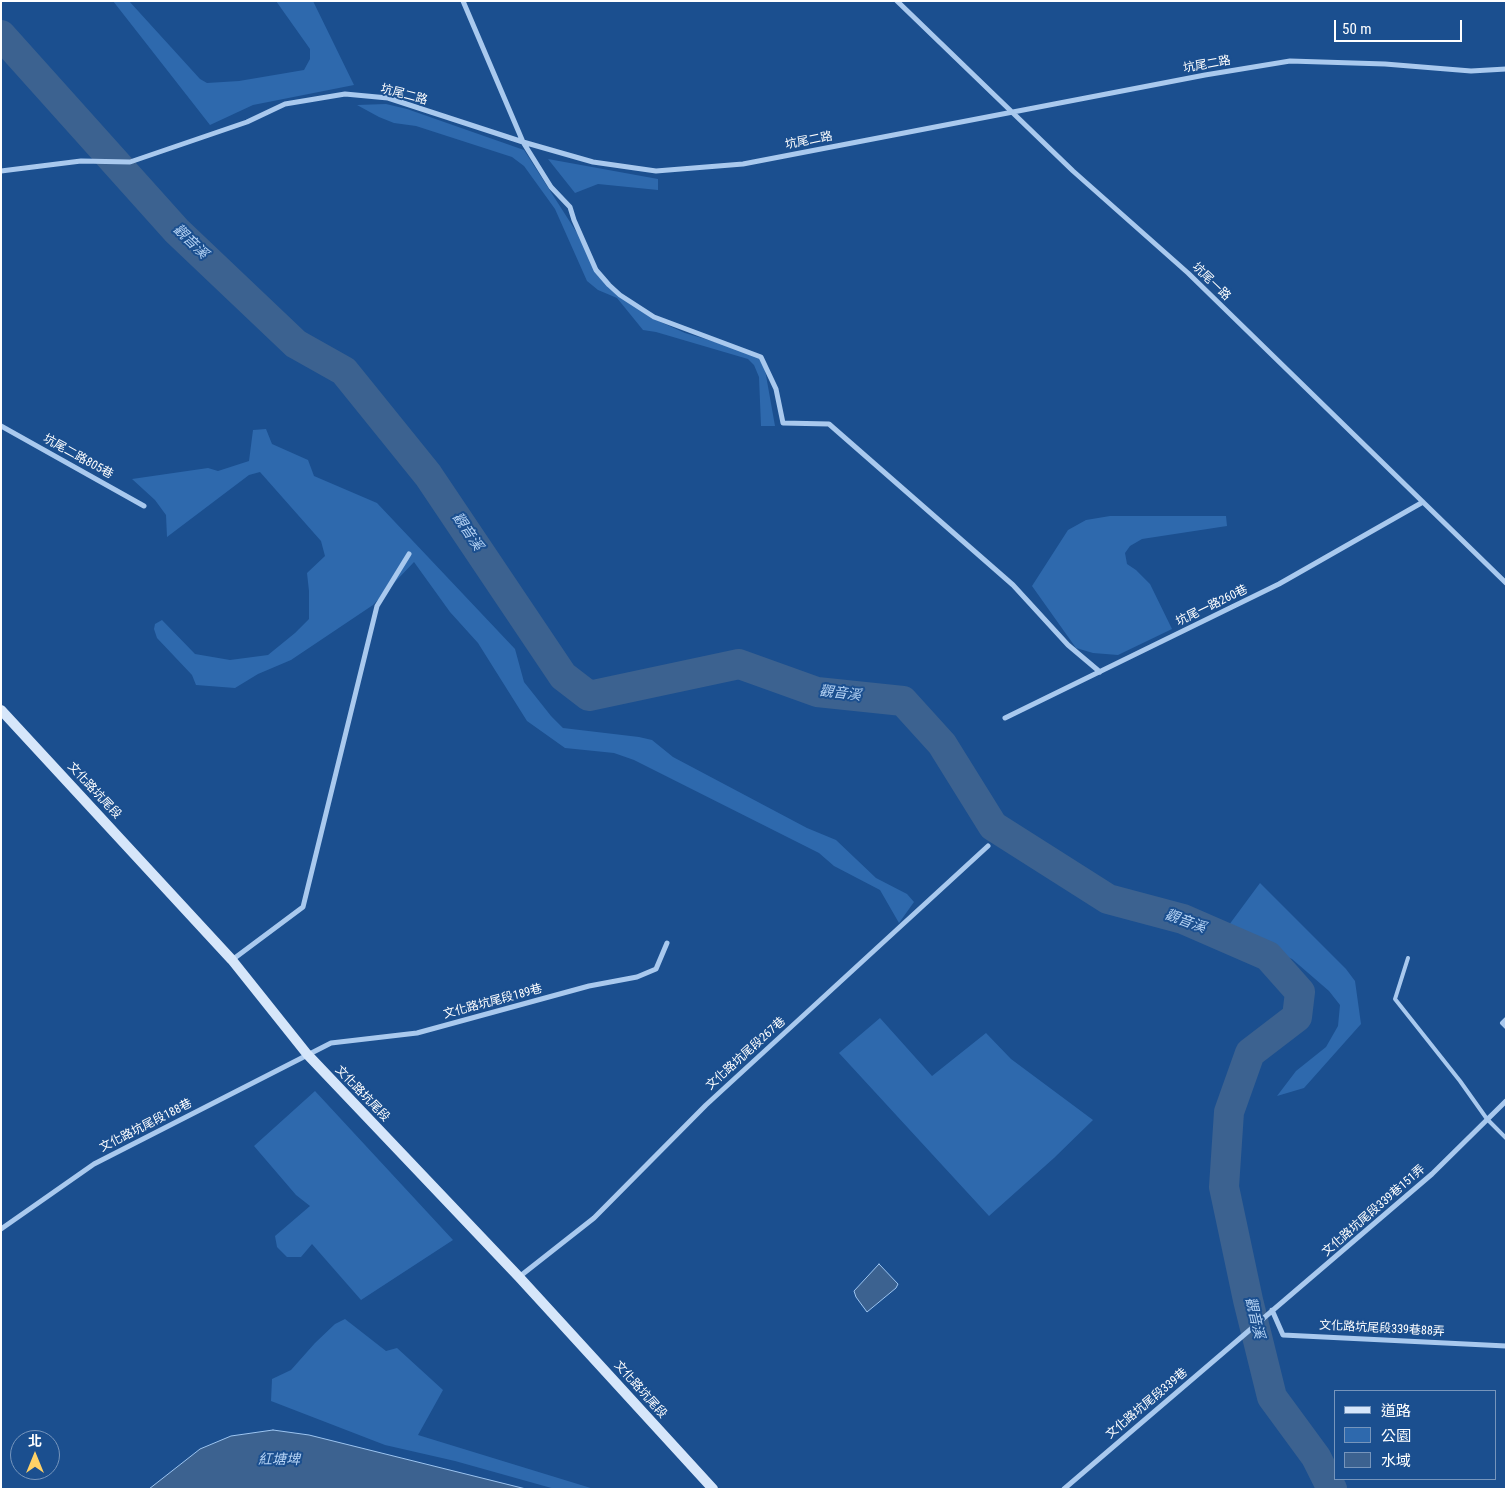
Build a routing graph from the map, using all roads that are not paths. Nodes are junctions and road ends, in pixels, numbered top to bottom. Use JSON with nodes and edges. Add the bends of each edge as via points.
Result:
{"nodes":[{"id":1,"x":463,"y":1,"type":"edge"},
{"id":2,"x":897,"y":1,"type":"edge"},
{"id":3,"x":1506,"y":69,"type":"edge"},
{"id":4,"x":1010,"y":112,"type":"junction"},
{"id":5,"x":523,"y":142,"type":"junction"},
{"id":6,"x":1,"y":171,"type":"edge"},
{"id":7,"x":1,"y":426,"type":"edge"},
{"id":8,"x":1423,"y":502,"type":"junction"},
{"id":9,"x":144,"y":506,"type":"dead end"},
{"id":10,"x":409,"y":554,"type":"dead end"},
{"id":11,"x":1506,"y":582,"type":"edge"},
{"id":12,"x":1100,"y":672,"type":"junction"},
{"id":13,"x":1,"y":710,"type":"edge"},
{"id":14,"x":1005,"y":718,"type":"dead end"},
{"id":15,"x":988,"y":846,"type":"dead end"},
{"id":16,"x":667,"y":942,"type":"dead end"},
{"id":17,"x":1408,"y":958,"type":"dead end"},
{"id":18,"x":232,"y":960,"type":"junction"},
{"id":19,"x":1506,"y":1019,"type":"edge"},
{"id":20,"x":1506,"y":1027,"type":"edge"},
{"id":21,"x":307,"y":1054,"type":"junction"},
{"id":22,"x":1506,"y":1102,"type":"edge"},
{"id":23,"x":1487,"y":1119,"type":"junction"},
{"id":24,"x":1506,"y":1138,"type":"edge"},
{"id":25,"x":1,"y":1229,"type":"edge"},
{"id":26,"x":519,"y":1277,"type":"junction"},
{"id":27,"x":1271,"y":1312,"type":"junction"},
{"id":28,"x":1244,"y":1336,"type":"joint"},
{"id":29,"x":1506,"y":1346,"type":"edge"},
{"id":30,"x":713,"y":1489,"type":"edge"},
{"id":31,"x":1064,"y":1489,"type":"edge"}],
"edges":[{"from":1,"to":5,"type":"street"},
{"from":2,"to":4,"type":"street","name":"坑尾一路"},
{"from":3,"to":4,"type":"street","name":"坑尾二路","via":[[1471,71],[1290,61]]},
{"from":4,"to":5,"type":"street","name":"坑尾二路","via":[[743,164],[656,171],[593,162]]},
{"from":4,"to":8,"type":"street","name":"坑尾一路","via":[[1188,273]]},
{"from":5,"to":6,"type":"street","name":"坑尾二路","via":[[388,98],[346,94],[285,104],[247,122],[130,162],[81,161]]},
{"from":5,"to":12,"type":"street","via":[[551,187],[570,207],[596,270],[609,285],[654,317],[760,357],[776,389],[783,423],[829,424],[1013,585],[1068,645]]},
{"from":7,"to":9,"type":"street","name":"坑尾二路805巷"},
{"from":8,"to":11,"type":"street","name":"坑尾一路"},
{"from":8,"to":12,"type":"street","name":"坑尾一路260巷","via":[[1279,584]]},
{"from":10,"to":18,"type":"street","via":[[376,606],[303,907]]},
{"from":12,"to":14,"type":"street","name":"坑尾一路260巷"},
{"from":13,"to":18,"type":"main road","name":"文化路坑尾段"},
{"from":15,"to":26,"type":"street","name":"文化路坑尾段267巷","via":[[706,1104],[594,1218]]},
{"from":16,"to":21,"type":"street","name":"文化路坑尾段189巷","via":[[656,969],[636,978],[588,986],[417,1033],[331,1042]]},
{"from":17,"to":23,"type":"lane","via":[[1395,999]]},
{"from":18,"to":21,"type":"main road","name":"文化路坑尾段"},
{"from":19,"to":20,"type":"lane","via":[[1502,1023]]},
{"from":21,"to":25,"type":"street","name":"文化路坑尾段188巷","via":[[94,1164]]},
{"from":21,"to":26,"type":"main road","name":"文化路坑尾段"},
{"from":22,"to":23,"type":"street","name":"文化路坑尾段339巷151弄"},
{"from":23,"to":24,"type":"lane"},
{"from":23,"to":27,"type":"street","name":"文化路坑尾段339巷151弄","via":[[1432,1174]]},
{"from":26,"to":30,"type":"main road","name":"文化路坑尾段"},
{"from":27,"to":28,"type":"street","name":"文化路坑尾段339巷151弄"},
{"from":27,"to":29,"type":"street","name":"文化路坑尾段339巷88弄","via":[[1284,1335]]},
{"from":28,"to":31,"type":"street","name":"文化路坑尾段339巷"}]}
